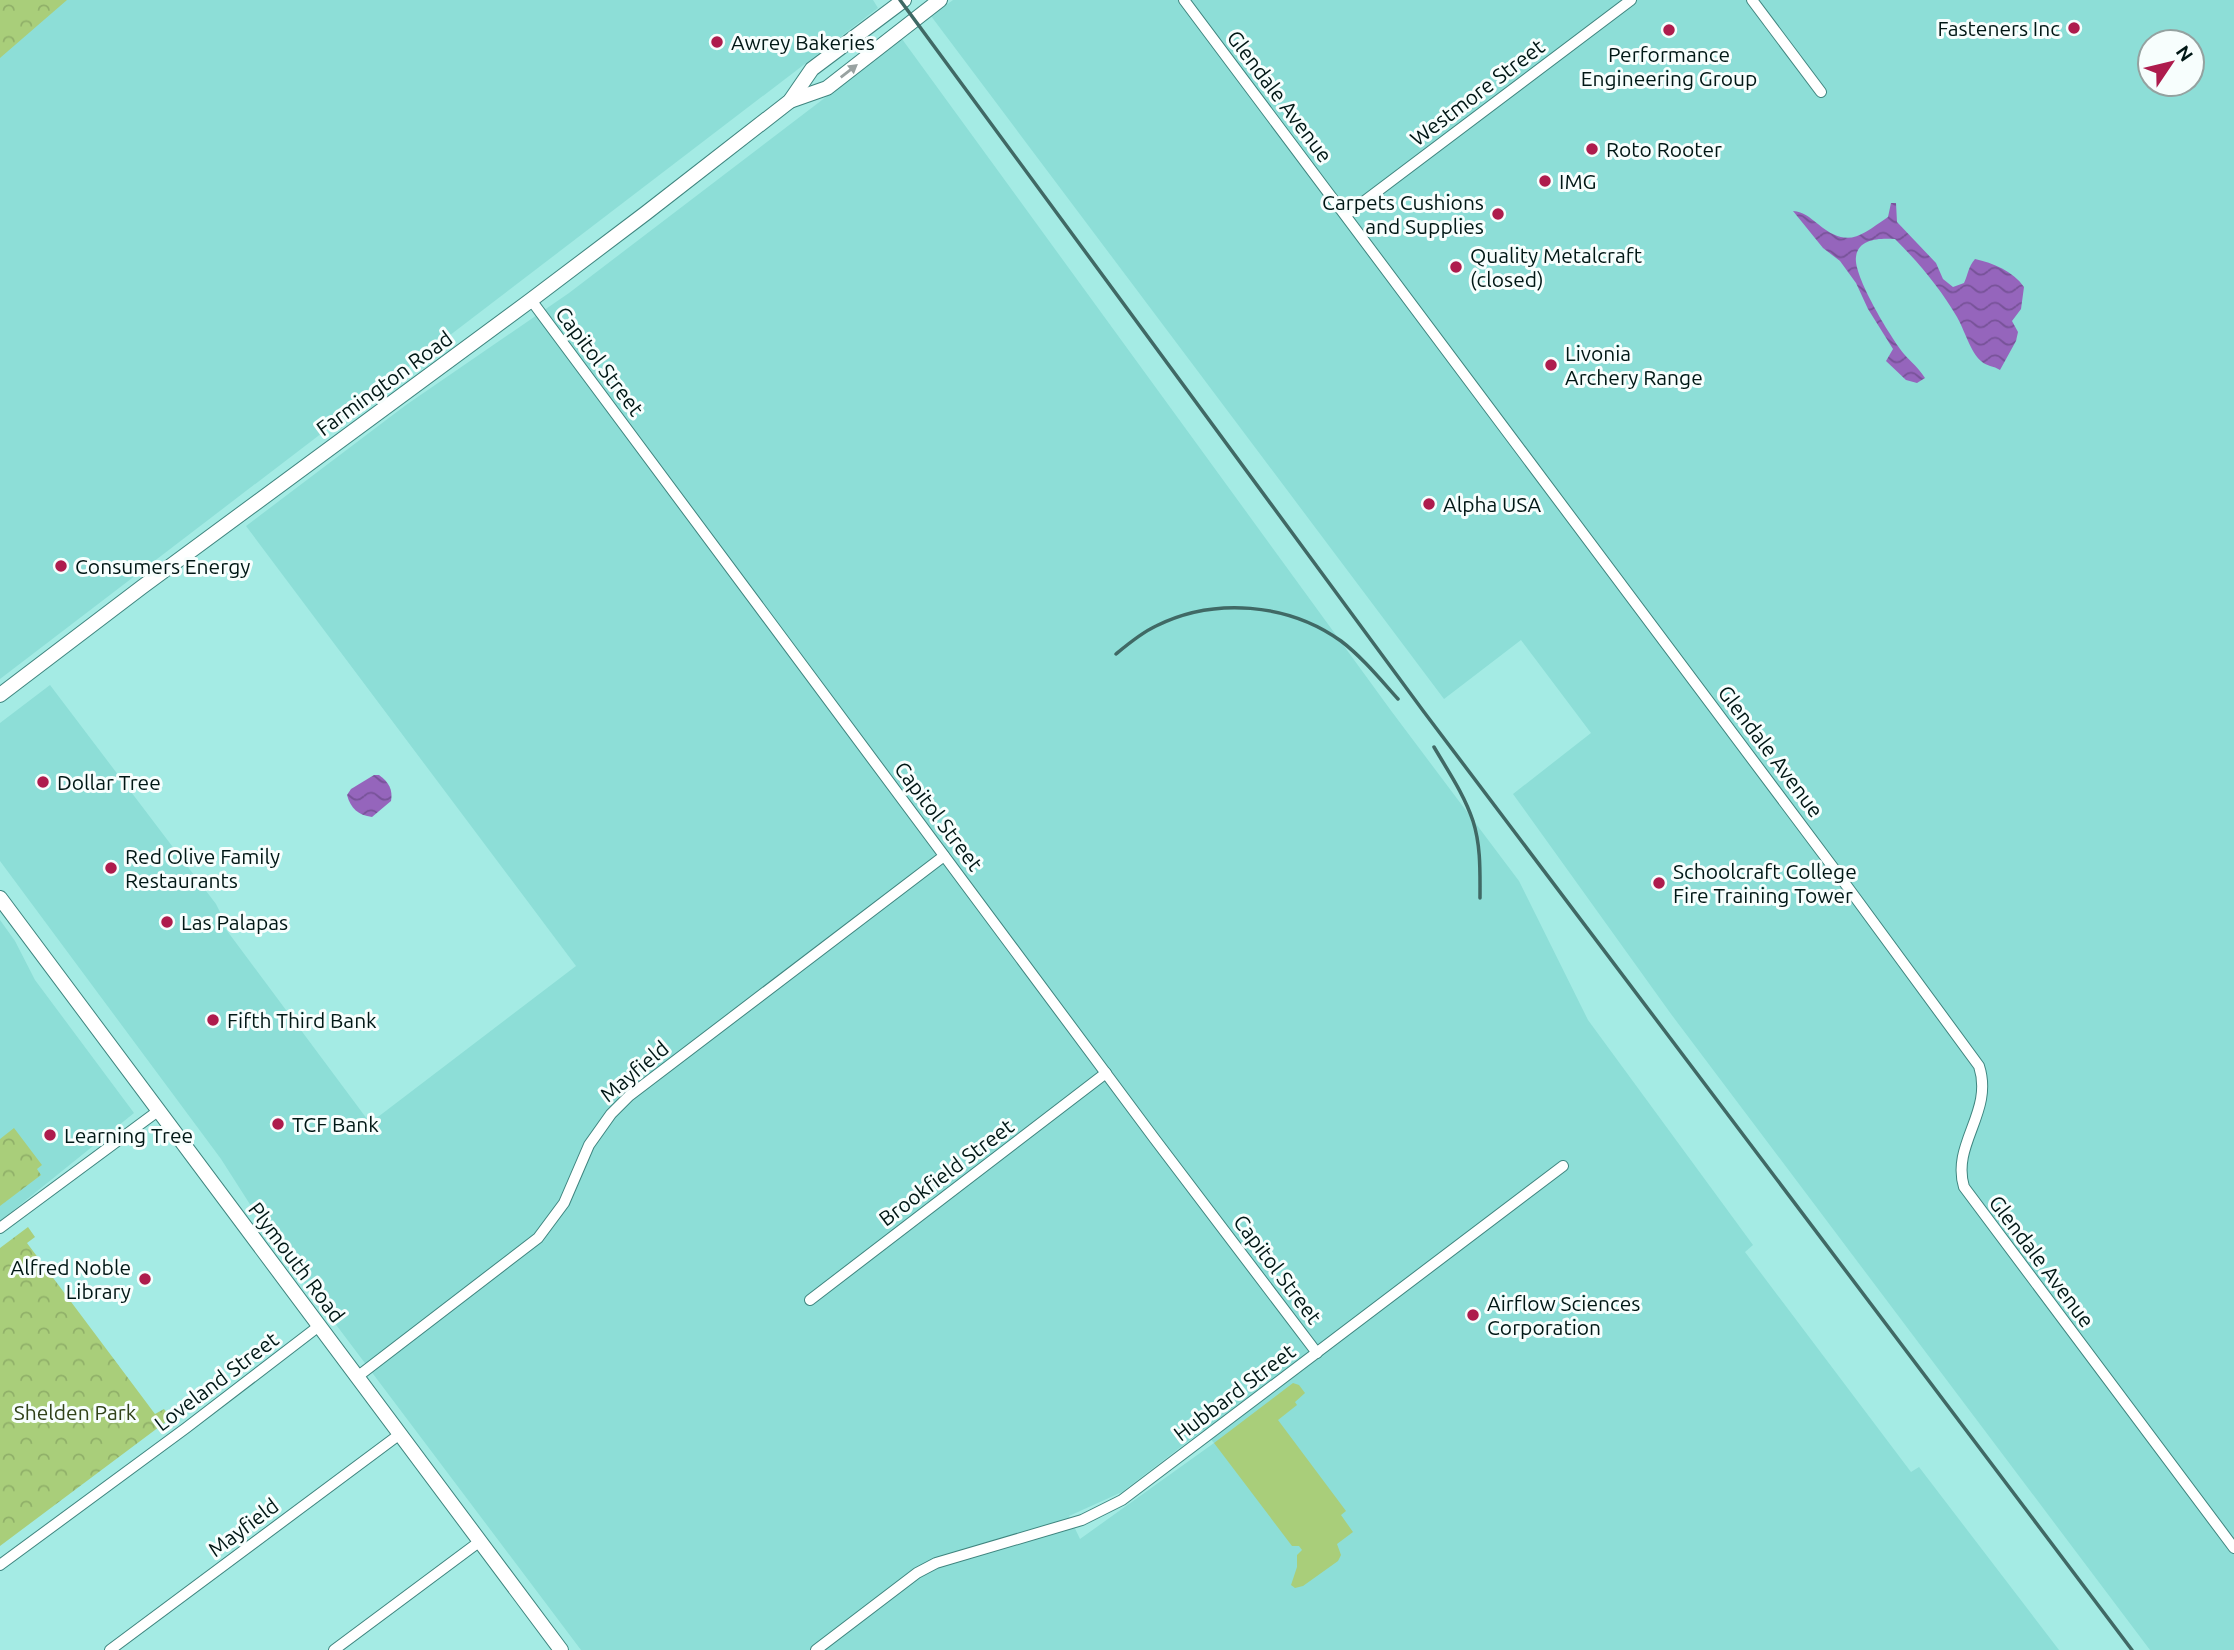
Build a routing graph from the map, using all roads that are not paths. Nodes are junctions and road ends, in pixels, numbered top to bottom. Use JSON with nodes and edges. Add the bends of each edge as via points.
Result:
{"nodes":[{"id":1,"x":904,"y":0,"type":"edge"},
{"id":2,"x":940,"y":0,"type":"edge"},
{"id":3,"x":1184,"y":0,"type":"edge"},
{"id":4,"x":1631,"y":0,"type":"edge"},
{"id":5,"x":1752,"y":0,"type":"edge"},
{"id":6,"x":1821,"y":92,"type":"dead end"},
{"id":7,"x":790,"y":100,"type":"junction"},
{"id":8,"x":1346,"y":215,"type":"junction"},
{"id":9,"x":531,"y":300,"type":"junction"},
{"id":10,"x":0,"y":695,"type":"edge"},
{"id":11,"x":944,"y":856,"type":"junction"},
{"id":12,"x":0,"y":898,"type":"edge"},
{"id":13,"x":1106,"y":1073,"type":"junction"},
{"id":14,"x":158,"y":1111,"type":"junction"},
{"id":15,"x":1563,"y":1166,"type":"dead end"},
{"id":16,"x":0,"y":1228,"type":"edge"},
{"id":17,"x":810,"y":1300,"type":"dead end"},
{"id":18,"x":319,"y":1326,"type":"junction"},
{"id":19,"x":1317,"y":1353,"type":"junction"},
{"id":20,"x":357,"y":1377,"type":"junction"},
{"id":21,"x":400,"y":1434,"type":"junction"},
{"id":22,"x":480,"y":1542,"type":"junction"},
{"id":23,"x":2234,"y":1548,"type":"edge"},
{"id":24,"x":0,"y":1565,"type":"edge"},
{"id":25,"x":110,"y":1650,"type":"edge"},
{"id":26,"x":334,"y":1650,"type":"edge"},
{"id":27,"x":560,"y":1650,"type":"edge"},
{"id":28,"x":816,"y":1650,"type":"edge"}],
"edges":[{"from":1,"to":7,"type":"main road","name":"Farmington Road","via":[[812,69]]},
{"from":7,"to":2,"type":"main road","name":"Farmington Road","one_way":true,"via":[[827,88]]},
{"from":3,"to":8,"type":"street","name":"Glendale Avenue"},
{"from":4,"to":8,"type":"street","name":"Westmore Street"},
{"from":5,"to":6,"type":"street"},
{"from":7,"to":9,"type":"main road","name":"Farmington Road"},
{"from":8,"to":23,"type":"street","name":"Glendale Avenue","via":[[1979,1066],[1984,1087],[1961,1164],[1964,1187]]},
{"from":9,"to":10,"type":"main road","name":"Farmington Road"},
{"from":9,"to":11,"type":"street","name":"Capitol Street"},
{"from":11,"to":13,"type":"street","name":"Capitol Street"},
{"from":11,"to":20,"type":"street","name":"Mayfield","via":[[629,1096],[589,1145],[564,1203],[538,1238]]},
{"from":12,"to":14,"type":"main road","name":"Plymouth Road"},
{"from":13,"to":17,"type":"street","name":"Brookfield Street"},
{"from":13,"to":19,"type":"street","name":"Capitol Street"},
{"from":14,"to":16,"type":"street"},
{"from":14,"to":18,"type":"main road","name":"Plymouth Road"},
{"from":15,"to":19,"type":"street","name":"Hubbard Street"},
{"from":18,"to":20,"type":"main road","name":"Plymouth Road"},
{"from":18,"to":24,"type":"street","name":"Loveland Street"},
{"from":19,"to":28,"type":"street","name":"Hubbard Street","via":[[1122,1500],[1082,1520],[947,1559],[917,1573]]},
{"from":20,"to":21,"type":"main road","name":"Plymouth Road"},
{"from":21,"to":22,"type":"main road","name":"Plymouth Road"},
{"from":21,"to":25,"type":"street","name":"Mayfield"},
{"from":22,"to":26,"type":"street"},
{"from":22,"to":27,"type":"main road","name":"Plymouth Road"}]}
